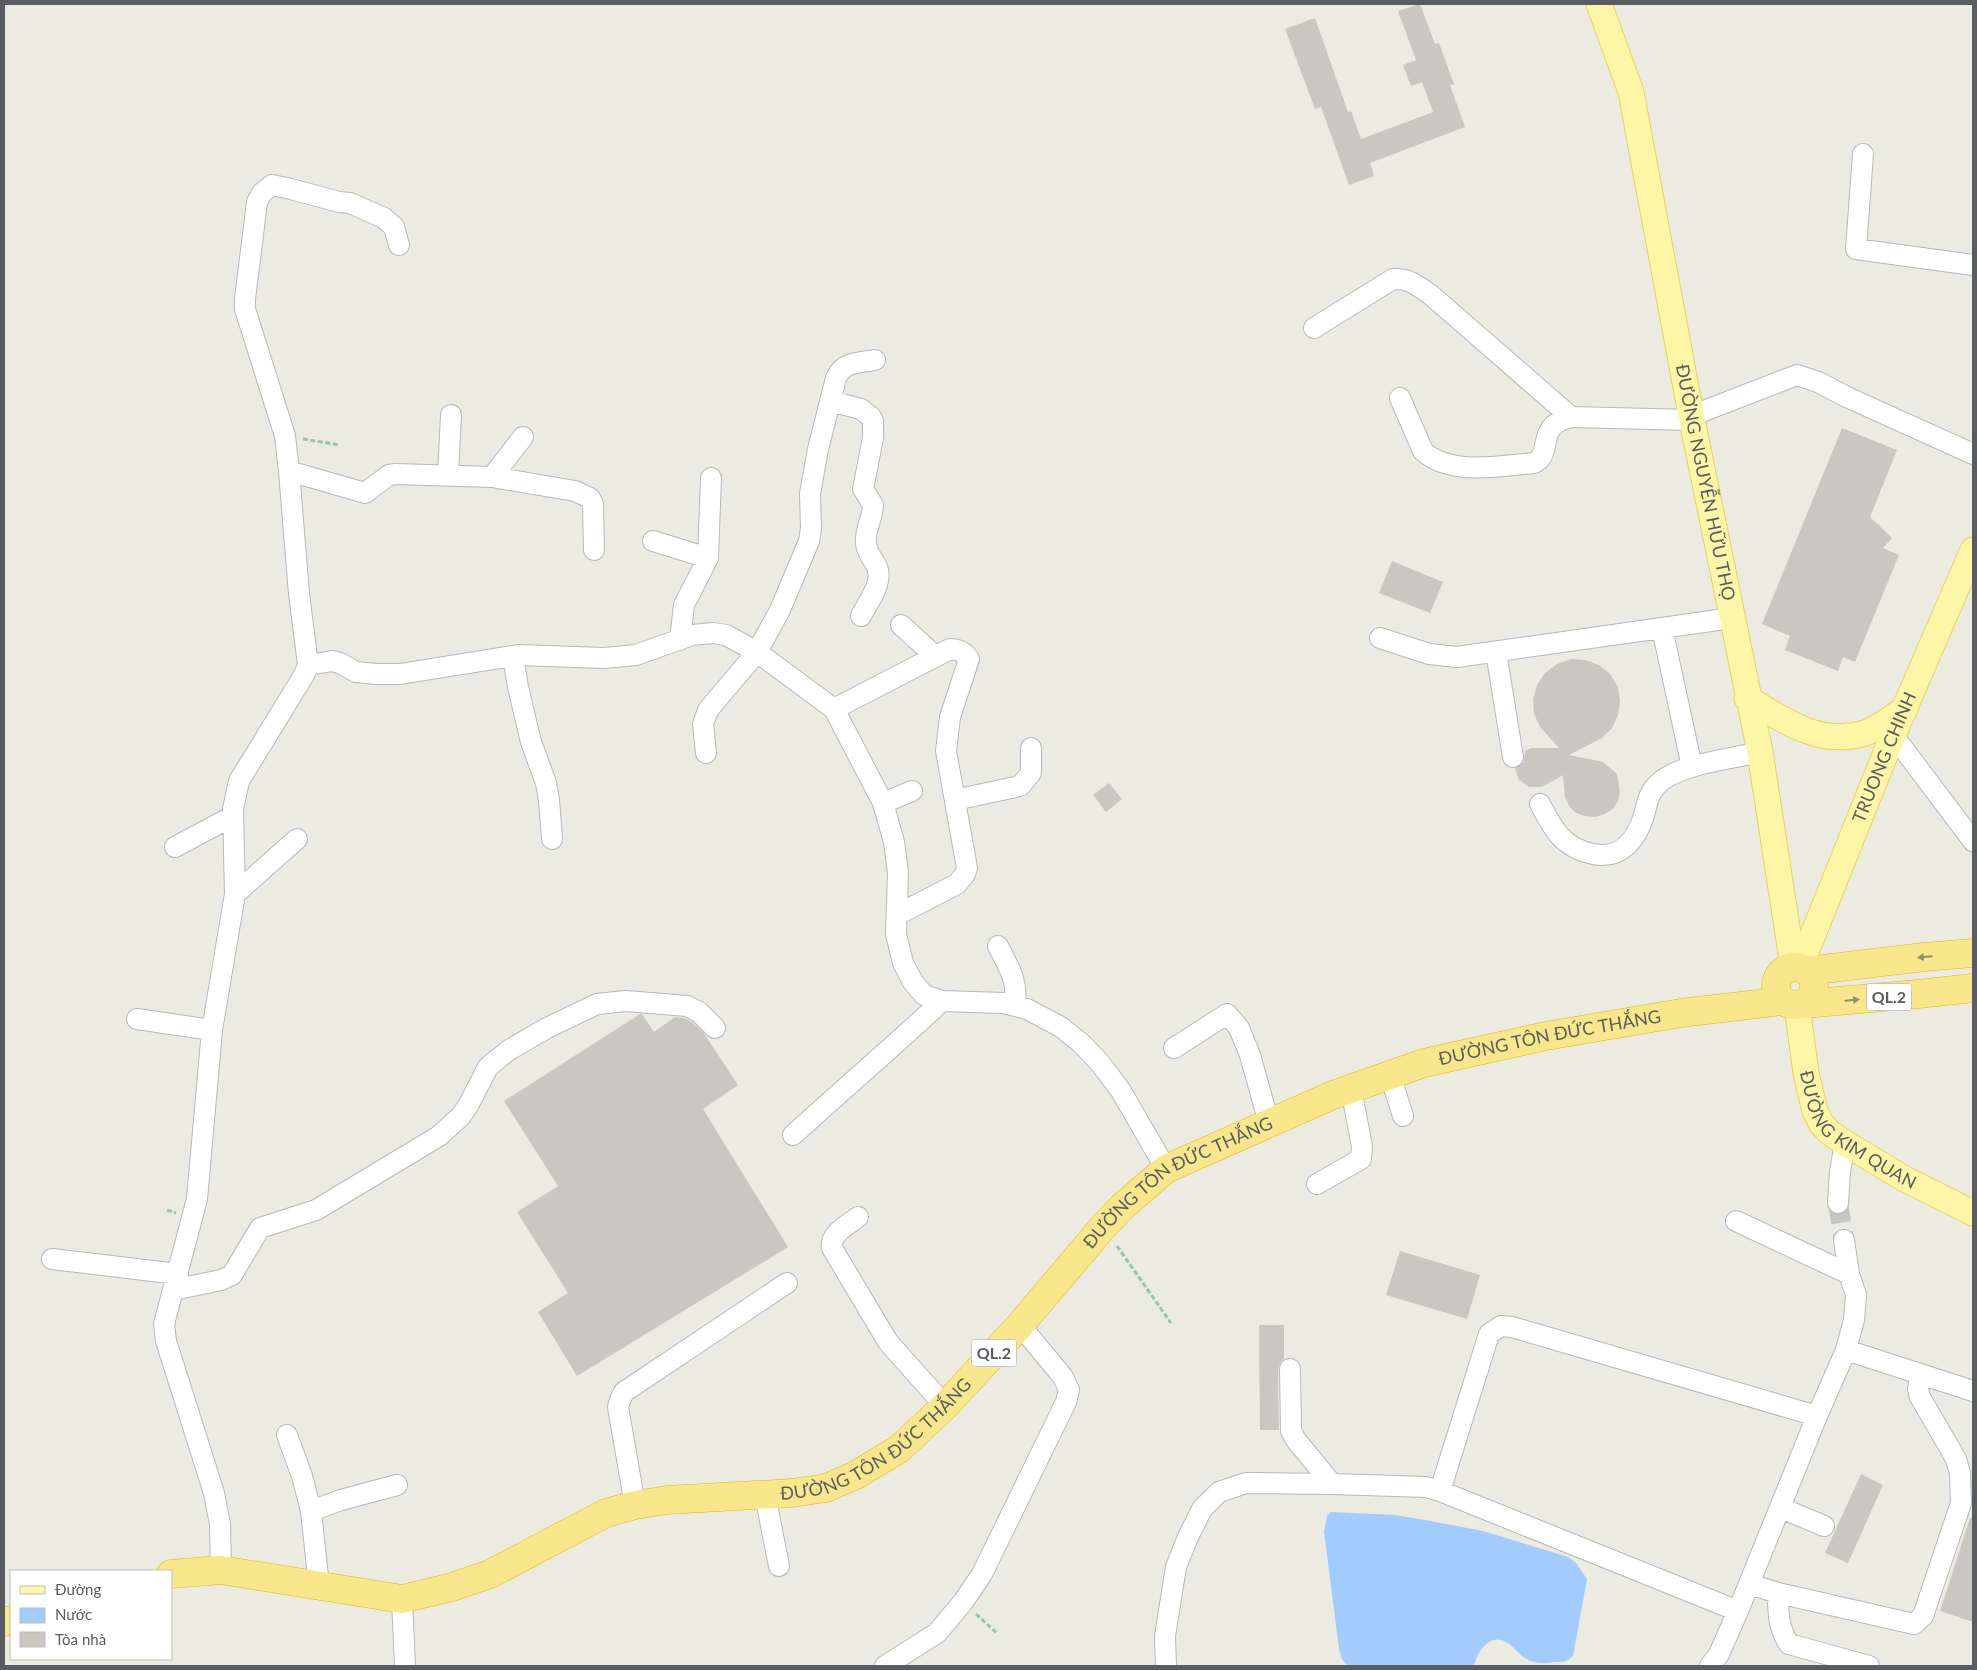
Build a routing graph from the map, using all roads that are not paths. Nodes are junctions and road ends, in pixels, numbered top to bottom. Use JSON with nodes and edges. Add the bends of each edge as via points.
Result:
{"nodes":[{"id":1,"x":1599,"y":4,"type":"edge"},
{"id":2,"x":1863,"y":154,"type":"dead end"},
{"id":3,"x":399,"y":245,"type":"dead end"},
{"id":4,"x":1973,"y":265,"type":"edge"},
{"id":5,"x":1314,"y":328,"type":"dead end"},
{"id":6,"x":875,"y":360,"type":"dead end"},
{"id":7,"x":1400,"y":398,"type":"dead end"},
{"id":8,"x":830,"y":401,"type":"junction"},
{"id":9,"x":451,"y":415,"type":"dead end"},
{"id":10,"x":1571,"y":417,"type":"junction"},
{"id":11,"x":1692,"y":418,"type":"junction"},
{"id":12,"x":524,"y":436,"type":"dead end"},
{"id":13,"x":1973,"y":454,"type":"edge"},
{"id":14,"x":289,"y":471,"type":"junction"},
{"id":15,"x":448,"y":475,"type":"junction"},
{"id":16,"x":492,"y":477,"type":"junction"},
{"id":17,"x":711,"y":478,"type":"dead end"},
{"id":18,"x":653,"y":541,"type":"dead end"},
{"id":19,"x":594,"y":550,"type":"dead end"},
{"id":20,"x":1973,"y":550,"type":"edge"},
{"id":21,"x":708,"y":558,"type":"junction"},
{"id":22,"x":861,"y":616,"type":"dead end"},
{"id":23,"x":1732,"y":618,"type":"junction"},
{"id":24,"x":901,"y":625,"type":"dead end"},
{"id":25,"x":1662,"y":628,"type":"junction"},
{"id":26,"x":1380,"y":638,"type":"dead end"},
{"id":27,"x":680,"y":640,"type":"junction"},
{"id":28,"x":758,"y":652,"type":"junction"},
{"id":29,"x":1496,"y":652,"type":"junction"},
{"id":30,"x":513,"y":656,"type":"junction"},
{"id":31,"x":935,"y":656,"type":"junction"},
{"id":32,"x":308,"y":665,"type":"junction"},
{"id":33,"x":1747,"y":698,"type":"junction"},
{"id":34,"x":834,"y":708,"type":"junction"},
{"id":35,"x":1905,"y":709,"type":"junction"},
{"id":36,"x":1893,"y":735,"type":"junction"},
{"id":37,"x":1031,"y":748,"type":"dead end"},
{"id":38,"x":1760,"y":752,"type":"junction"},
{"id":39,"x":706,"y":753,"type":"dead end"},
{"id":40,"x":1513,"y":757,"type":"dead end"},
{"id":41,"x":1692,"y":767,"type":"junction"},
{"id":42,"x":912,"y":791,"type":"dead end"},
{"id":43,"x":955,"y":800,"type":"junction"},
{"id":44,"x":883,"y":803,"type":"junction"},
{"id":45,"x":1540,"y":804,"type":"dead end"},
{"id":46,"x":233,"y":816,"type":"junction"},
{"id":47,"x":297,"y":839,"type":"dead end"},
{"id":48,"x":552,"y":840,"type":"dead end"},
{"id":49,"x":1973,"y":841,"type":"edge"},
{"id":50,"x":175,"y":847,"type":"dead end"},
{"id":51,"x":235,"y":894,"type":"junction"},
{"id":52,"x":897,"y":916,"type":"junction"},
{"id":53,"x":998,"y":946,"type":"dead end"},
{"id":54,"x":1973,"y":953,"type":"edge"},
{"id":55,"x":1800,"y":968,"type":"junction"},
{"id":56,"x":1973,"y":988,"type":"edge"},
{"id":57,"x":942,"y":1002,"type":"junction"},
{"id":58,"x":1794,"y":1004,"type":"junction"},
{"id":59,"x":1015,"y":1006,"type":"junction"},
{"id":60,"x":137,"y":1020,"type":"dead end"},
{"id":61,"x":714,"y":1028,"type":"dead end"},
{"id":62,"x":212,"y":1030,"type":"junction"},
{"id":63,"x":1174,"y":1048,"type":"dead end"},
{"id":64,"x":1390,"y":1075,"type":"junction"},
{"id":65,"x":1351,"y":1089,"type":"junction"},
{"id":66,"x":1403,"y":1116,"type":"dead end"},
{"id":67,"x":1269,"y":1123,"type":"junction"},
{"id":68,"x":793,"y":1135,"type":"dead end"},
{"id":69,"x":1845,"y":1143,"type":"junction"},
{"id":70,"x":1166,"y":1169,"type":"junction"},
{"id":71,"x":1317,"y":1184,"type":"dead end"},
{"id":72,"x":1838,"y":1203,"type":"tunnel mouth"},
{"id":73,"x":1973,"y":1213,"type":"edge"},
{"id":74,"x":858,"y":1217,"type":"dead end"},
{"id":75,"x":1736,"y":1221,"type":"dead end"},
{"id":76,"x":1844,"y":1240,"type":"tunnel mouth"},
{"id":77,"x":52,"y":1259,"type":"dead end"},
{"id":78,"x":1849,"y":1274,"type":"junction"},
{"id":79,"x":176,"y":1282,"type":"junction"},
{"id":80,"x":787,"y":1283,"type":"dead end"},
{"id":81,"x":1020,"y":1325,"type":"junction"},
{"id":82,"x":1846,"y":1350,"type":"junction"},
{"id":83,"x":1290,"y":1369,"type":"dead end"},
{"id":84,"x":1921,"y":1374,"type":"junction"},
{"id":85,"x":1973,"y":1391,"type":"edge"},
{"id":86,"x":945,"y":1406,"type":"junction"},
{"id":87,"x":1817,"y":1416,"type":"junction"},
{"id":88,"x":287,"y":1435,"type":"dead end"},
{"id":89,"x":397,"y":1484,"type":"dead end"},
{"id":90,"x":1332,"y":1484,"type":"junction"},
{"id":91,"x":1440,"y":1491,"type":"junction"},
{"id":92,"x":765,"y":1495,"type":"junction"},
{"id":93,"x":635,"y":1505,"type":"junction"},
{"id":94,"x":1781,"y":1508,"type":"junction"},
{"id":95,"x":311,"y":1511,"type":"junction"},
{"id":96,"x":1824,"y":1526,"type":"dead end"},
{"id":97,"x":779,"y":1566,"type":"dead end"},
{"id":98,"x":221,"y":1570,"type":"junction"},
{"id":99,"x":172,"y":1574,"type":"edge"},
{"id":100,"x":1749,"y":1584,"type":"junction"},
{"id":101,"x":320,"y":1586,"type":"junction"},
{"id":102,"x":1778,"y":1593,"type":"junction"},
{"id":103,"x":402,"y":1599,"type":"junction"},
{"id":104,"x":1738,"y":1611,"type":"junction"},
{"id":105,"x":405,"y":1666,"type":"edge"},
{"id":106,"x":885,"y":1666,"type":"edge"},
{"id":107,"x":1166,"y":1666,"type":"edge"},
{"id":108,"x":1710,"y":1666,"type":"edge"},
{"id":109,"x":1869,"y":1666,"type":"edge"}],
"edges":[{"from":1,"to":11,"type":"main road","name":"ĐƯỜNG NGUYỄN HỮU THỌ","via":[[1630,92]]},
{"from":2,"to":4,"type":"street","via":[[1856,249]]},
{"from":3,"to":14,"type":"street","via":[[394,228],[384,218],[350,203],[272,185],[262,193],[256,209],[245,309],[285,436]]},
{"from":5,"to":10,"type":"street","via":[[1393,279],[1402,278],[1431,296]]},
{"from":6,"to":8,"type":"street","via":[[840,369]]},
{"from":7,"to":10,"type":"street","via":[[1423,451],[1442,463],[1456,467],[1539,461],[1552,426]]},
{"from":8,"to":22,"type":"street","via":[[860,408],[873,421],[863,489],[873,505],[866,544],[879,574]]},
{"from":8,"to":28,"type":"street","via":[[810,494],[809,540],[780,610]]},
{"from":9,"to":15,"type":"street"},
{"from":10,"to":11,"type":"street"},
{"from":11,"to":13,"type":"street","via":[[1797,375]]},
{"from":11,"to":23,"type":"main road","name":"ĐƯỜNG NGUYỄN HỮU THỌ"},
{"from":12,"to":16,"type":"street"},
{"from":14,"to":15,"type":"street","via":[[365,493],[396,474]]},
{"from":14,"to":32,"type":"street"},
{"from":15,"to":16,"type":"street"},
{"from":16,"to":19,"type":"street","via":[[575,491],[590,498],[594,510]]},
{"from":17,"to":21,"type":"street"},
{"from":18,"to":21,"type":"street"},
{"from":20,"to":35,"type":"main road","name":"TRUONG CHINH"},
{"from":21,"to":27,"type":"street","via":[[684,605]]},
{"from":23,"to":25,"type":"street"},
{"from":23,"to":33,"type":"main road","name":"ĐƯỜNG NGUYỄN HỮU THỌ"},
{"from":24,"to":31,"type":"street"},
{"from":25,"to":29,"type":"street"},
{"from":25,"to":41,"type":"street"},
{"from":26,"to":29,"type":"street","via":[[1429,654],[1457,657]]},
{"from":27,"to":28,"type":"street","via":[[714,633],[726,635]]},
{"from":27,"to":30,"type":"street","via":[[636,656]]},
{"from":28,"to":34,"type":"street"},
{"from":28,"to":39,"type":"street","via":[[708,710],[703,724]]},
{"from":29,"to":40,"type":"street"},
{"from":30,"to":32,"type":"street","via":[[400,674],[356,672],[332,662]]},
{"from":30,"to":48,"type":"street","via":[[531,742],[546,783]]},
{"from":31,"to":34,"type":"street"},
{"from":31,"to":43,"type":"street","via":[[950,649],[966,652],[969,658],[947,731],[946,751]]},
{"from":32,"to":46,"type":"street","via":[[239,781]]},
{"from":33,"to":35,"type":"main road","via":[[1792,725],[1824,735],[1866,733]]},
{"from":33,"to":38,"type":"main road","name":"ĐƯỜNG NGUYỄN HỮU THỌ"},
{"from":34,"to":44,"type":"street"},
{"from":35,"to":36,"type":"main road","name":"TRUONG CHINH"},
{"from":36,"to":49,"type":"street"},
{"from":36,"to":55,"type":"main road","name":"TRUONG CHINH"},
{"from":37,"to":43,"type":"street","via":[[1031,773],[1020,786]]},
{"from":38,"to":41,"type":"street"},
{"from":38,"to":55,"type":"main road","name":"ĐƯỜNG NGUYỄN HỮU THỌ"},
{"from":41,"to":45,"type":"street","via":[[1666,778],[1653,789],[1631,842],[1622,850],[1604,857],[1569,845],[1554,831]]},
{"from":42,"to":44,"type":"street"},
{"from":43,"to":52,"type":"street","via":[[967,868],[965,874],[957,884]]},
{"from":44,"to":52,"type":"street","via":[[894,842],[898,873]]},
{"from":46,"to":50,"type":"street"},
{"from":46,"to":51,"type":"street"},
{"from":47,"to":51,"type":"street"},
{"from":51,"to":62,"type":"street"},
{"from":52,"to":57,"type":"street","via":[[896,934],[903,963],[924,995]]},
{"from":53,"to":59,"type":"street","via":[[1015,980]]},
{"from":54,"to":55,"type":"highway","number":"QL.2","one_way":true},
{"from":55,"to":58,"type":"highway","via":[[1785,969],[1776,980],[1777,996]]},
{"from":58,"to":56,"type":"highway","number":"QL.2","one_way":true},
{"from":57,"to":59,"type":"street"},
{"from":57,"to":68,"type":"street"},
{"from":58,"to":64,"type":"highway","name":"ĐƯỜNG TÔN ĐỨC THẮNG","number":"QL.2","via":[[1681,1013],[1546,1036],[1424,1063]]},
{"from":58,"to":69,"type":"main road","name":"ĐƯỜNG KIM QUAN","via":[[1814,1111],[1829,1132]]},
{"from":59,"to":70,"type":"street","via":[[1061,1027],[1100,1063],[1121,1091]]},
{"from":60,"to":62,"type":"street"},
{"from":61,"to":79,"type":"street","via":[[699,1012],[687,1006],[626,1001],[597,1004],[539,1032],[488,1067],[461,1116],[439,1136],[316,1210],[260,1228],[232,1275],[222,1280]]},
{"from":62,"to":79,"type":"street","via":[[197,1199]]},
{"from":63,"to":67,"type":"street","via":[[1227,1014],[1239,1028],[1250,1055]]},
{"from":64,"to":65,"type":"highway","name":"ĐƯỜNG TÔN ĐỨC THẮNG","number":"QL.2"},
{"from":64,"to":66,"type":"street"},
{"from":65,"to":67,"type":"highway","name":"ĐƯỜNG TÔN ĐỨC THẮNG","number":"QL.2"},
{"from":65,"to":71,"type":"street","via":[[1362,1146],[1361,1159]]},
{"from":67,"to":70,"type":"highway","name":"ĐƯỜNG TÔN ĐỨC THẮNG","number":"QL.2"},
{"from":69,"to":72,"type":"street"},
{"from":69,"to":73,"type":"main road","name":"ĐƯỜNG KIM QUAN","via":[[1903,1178]]},
{"from":70,"to":81,"type":"highway","name":"ĐƯỜNG TÔN ĐỨC THẮNG","number":"QL.2","via":[[1103,1227]]},
{"from":74,"to":86,"type":"street","via":[[833,1237],[832,1248],[888,1342]]},
{"from":75,"to":78,"type":"street"},
{"from":76,"to":78,"type":"street"},
{"from":77,"to":79,"type":"street"},
{"from":78,"to":82,"type":"street","via":[[1856,1307]]},
{"from":79,"to":98,"type":"street","via":[[164,1324],[166,1341],[214,1493],[220,1524]]},
{"from":80,"to":93,"type":"street","via":[[624,1392],[618,1407]]},
{"from":81,"to":86,"type":"highway","name":"ĐƯỜNG TÔN ĐỨC THẮNG","number":"QL.2"},
{"from":81,"to":106,"type":"street","via":[[1064,1377],[1069,1390],[1066,1402],[982,1574],[963,1602],[937,1632]]},
{"from":82,"to":84,"type":"street"},
{"from":82,"to":87,"type":"street"},
{"from":83,"to":90,"type":"street","via":[[1291,1432]]},
{"from":84,"to":85,"type":"street"},
{"from":84,"to":102,"type":"street","via":[[1920,1397],[1956,1459],[1961,1503],[1923,1616],[1914,1624]]},
{"from":86,"to":92,"type":"highway","name":"ĐƯỜNG TÔN ĐỨC THẮNG","number":"QL.2","via":[[898,1450],[856,1475],[826,1488]]},
{"from":87,"to":91,"type":"street","via":[[1512,1326],[1501,1326],[1489,1334]]},
{"from":87,"to":94,"type":"street"},
{"from":88,"to":95,"type":"street"},
{"from":89,"to":95,"type":"street"},
{"from":90,"to":91,"type":"street","via":[[1426,1487]]},
{"from":90,"to":107,"type":"street","via":[[1246,1483],[1219,1492],[1202,1509],[1176,1567],[1165,1636]]},
{"from":91,"to":104,"type":"street"},
{"from":92,"to":93,"type":"highway","name":"ĐƯỜNG TÔN ĐỨC THẮNG","number":"QL.2"},
{"from":92,"to":97,"type":"street"},
{"from":93,"to":103,"type":"highway","name":"ĐƯỜNG TÔN ĐỨC THẮNG","number":"QL.2","via":[[606,1513],[490,1574]]},
{"from":94,"to":96,"type":"street"},
{"from":94,"to":100,"type":"street"},
{"from":95,"to":101,"type":"street"},
{"from":98,"to":99,"type":"highway","name":"ĐƯỜNG TÔN ĐỨC THẮNG","number":"QL.2"},
{"from":98,"to":101,"type":"highway","name":"ĐƯỜNG TÔN ĐỨC THẮNG","number":"QL.2"},
{"from":100,"to":102,"type":"street"},
{"from":100,"to":104,"type":"street"},
{"from":101,"to":103,"type":"highway","name":"ĐƯỜNG TÔN ĐỨC THẮNG","number":"QL.2"},
{"from":102,"to":109,"type":"street","via":[[1779,1622],[1789,1644]]},
{"from":103,"to":105,"type":"street"},
{"from":104,"to":108,"type":"street","via":[[1719,1654]]}]}
